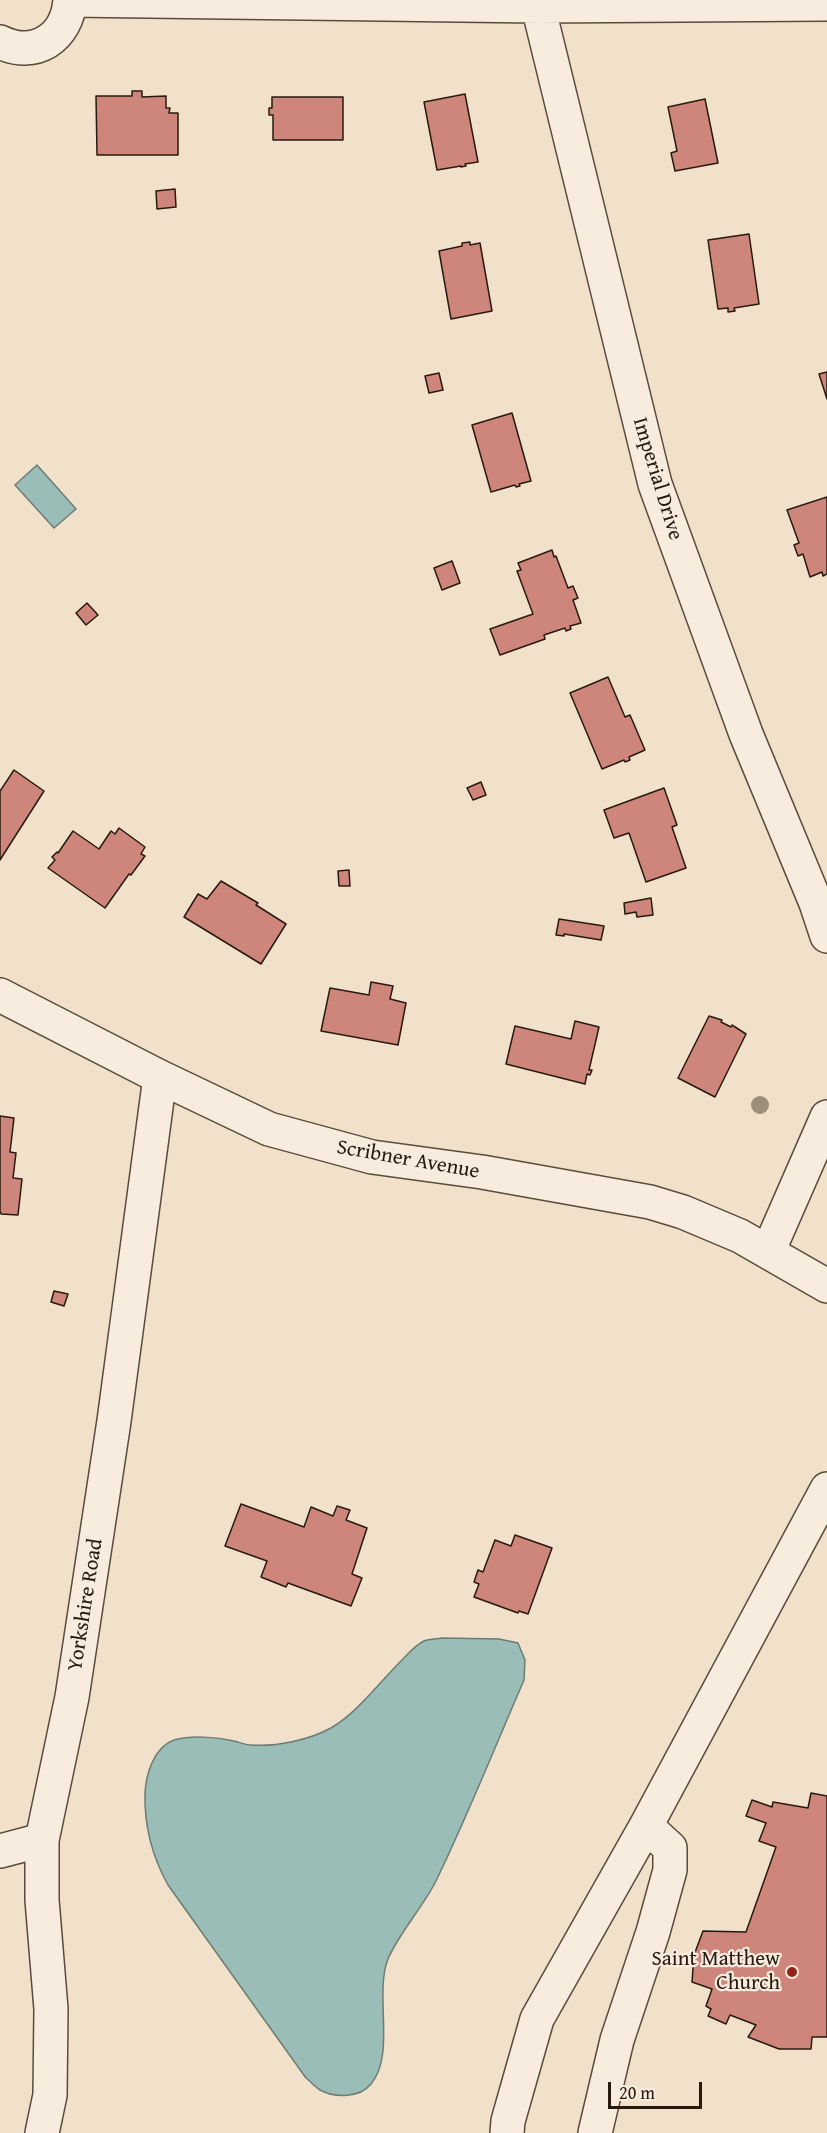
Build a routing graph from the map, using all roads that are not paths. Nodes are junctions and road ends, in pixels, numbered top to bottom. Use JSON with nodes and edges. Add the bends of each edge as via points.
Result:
{"nodes":[{"id":1,"x":70,"y":0,"type":"edge"},
{"id":2,"x":827,"y":4,"type":"edge"},
{"id":3,"x":538,"y":6,"type":"junction"},
{"id":4,"x":0,"y":42,"type":"edge"},
{"id":5,"x":827,"y":936,"type":"edge"},
{"id":6,"x":0,"y":995,"type":"edge"},
{"id":7,"x":159,"y":1077,"type":"junction"},
{"id":8,"x":827,"y":1117,"type":"edge"},
{"id":9,"x":768,"y":1252,"type":"junction"},
{"id":10,"x":827,"y":1286,"type":"edge"},
{"id":11,"x":827,"y":1489,"type":"edge"},
{"id":12,"x":646,"y":1826,"type":"junction"},
{"id":13,"x":42,"y":1840,"type":"junction"},
{"id":14,"x":0,"y":1851,"type":"edge"},
{"id":15,"x":42,"y":2133,"type":"edge"},
{"id":16,"x":507,"y":2133,"type":"edge"},
{"id":17,"x":595,"y":2133,"type":"edge"}],
"edges":[{"from":1,"to":3,"type":"street"},
{"from":1,"to":4,"type":"street","via":[[64,23],[48,41],[26,48]]},
{"from":2,"to":3,"type":"street"},
{"from":3,"to":5,"type":"street","name":"Imperial Drive","via":[[655,484],[746,734]]},
{"from":6,"to":7,"type":"street","name":"Scribner Avenue"},
{"from":7,"to":9,"type":"street","name":"Scribner Avenue","via":[[269,1129],[320,1145],[650,1202],[710,1222]]},
{"from":7,"to":13,"type":"street","name":"Yorkshire Road","via":[[114,1421],[72,1697]]},
{"from":8,"to":9,"type":"street"},
{"from":9,"to":10,"type":"street","name":"Scribner Avenue"},
{"from":11,"to":12,"type":"street"},
{"from":12,"to":16,"type":"street","via":[[537,2019]]},
{"from":12,"to":17,"type":"street","via":[[670,1848],[670,1870],[617,2040]]},
{"from":13,"to":14,"type":"street"},
{"from":13,"to":15,"type":"street","name":"Yorkshire Road","via":[[42,1900],[51,2009],[50,2096]]}]}
